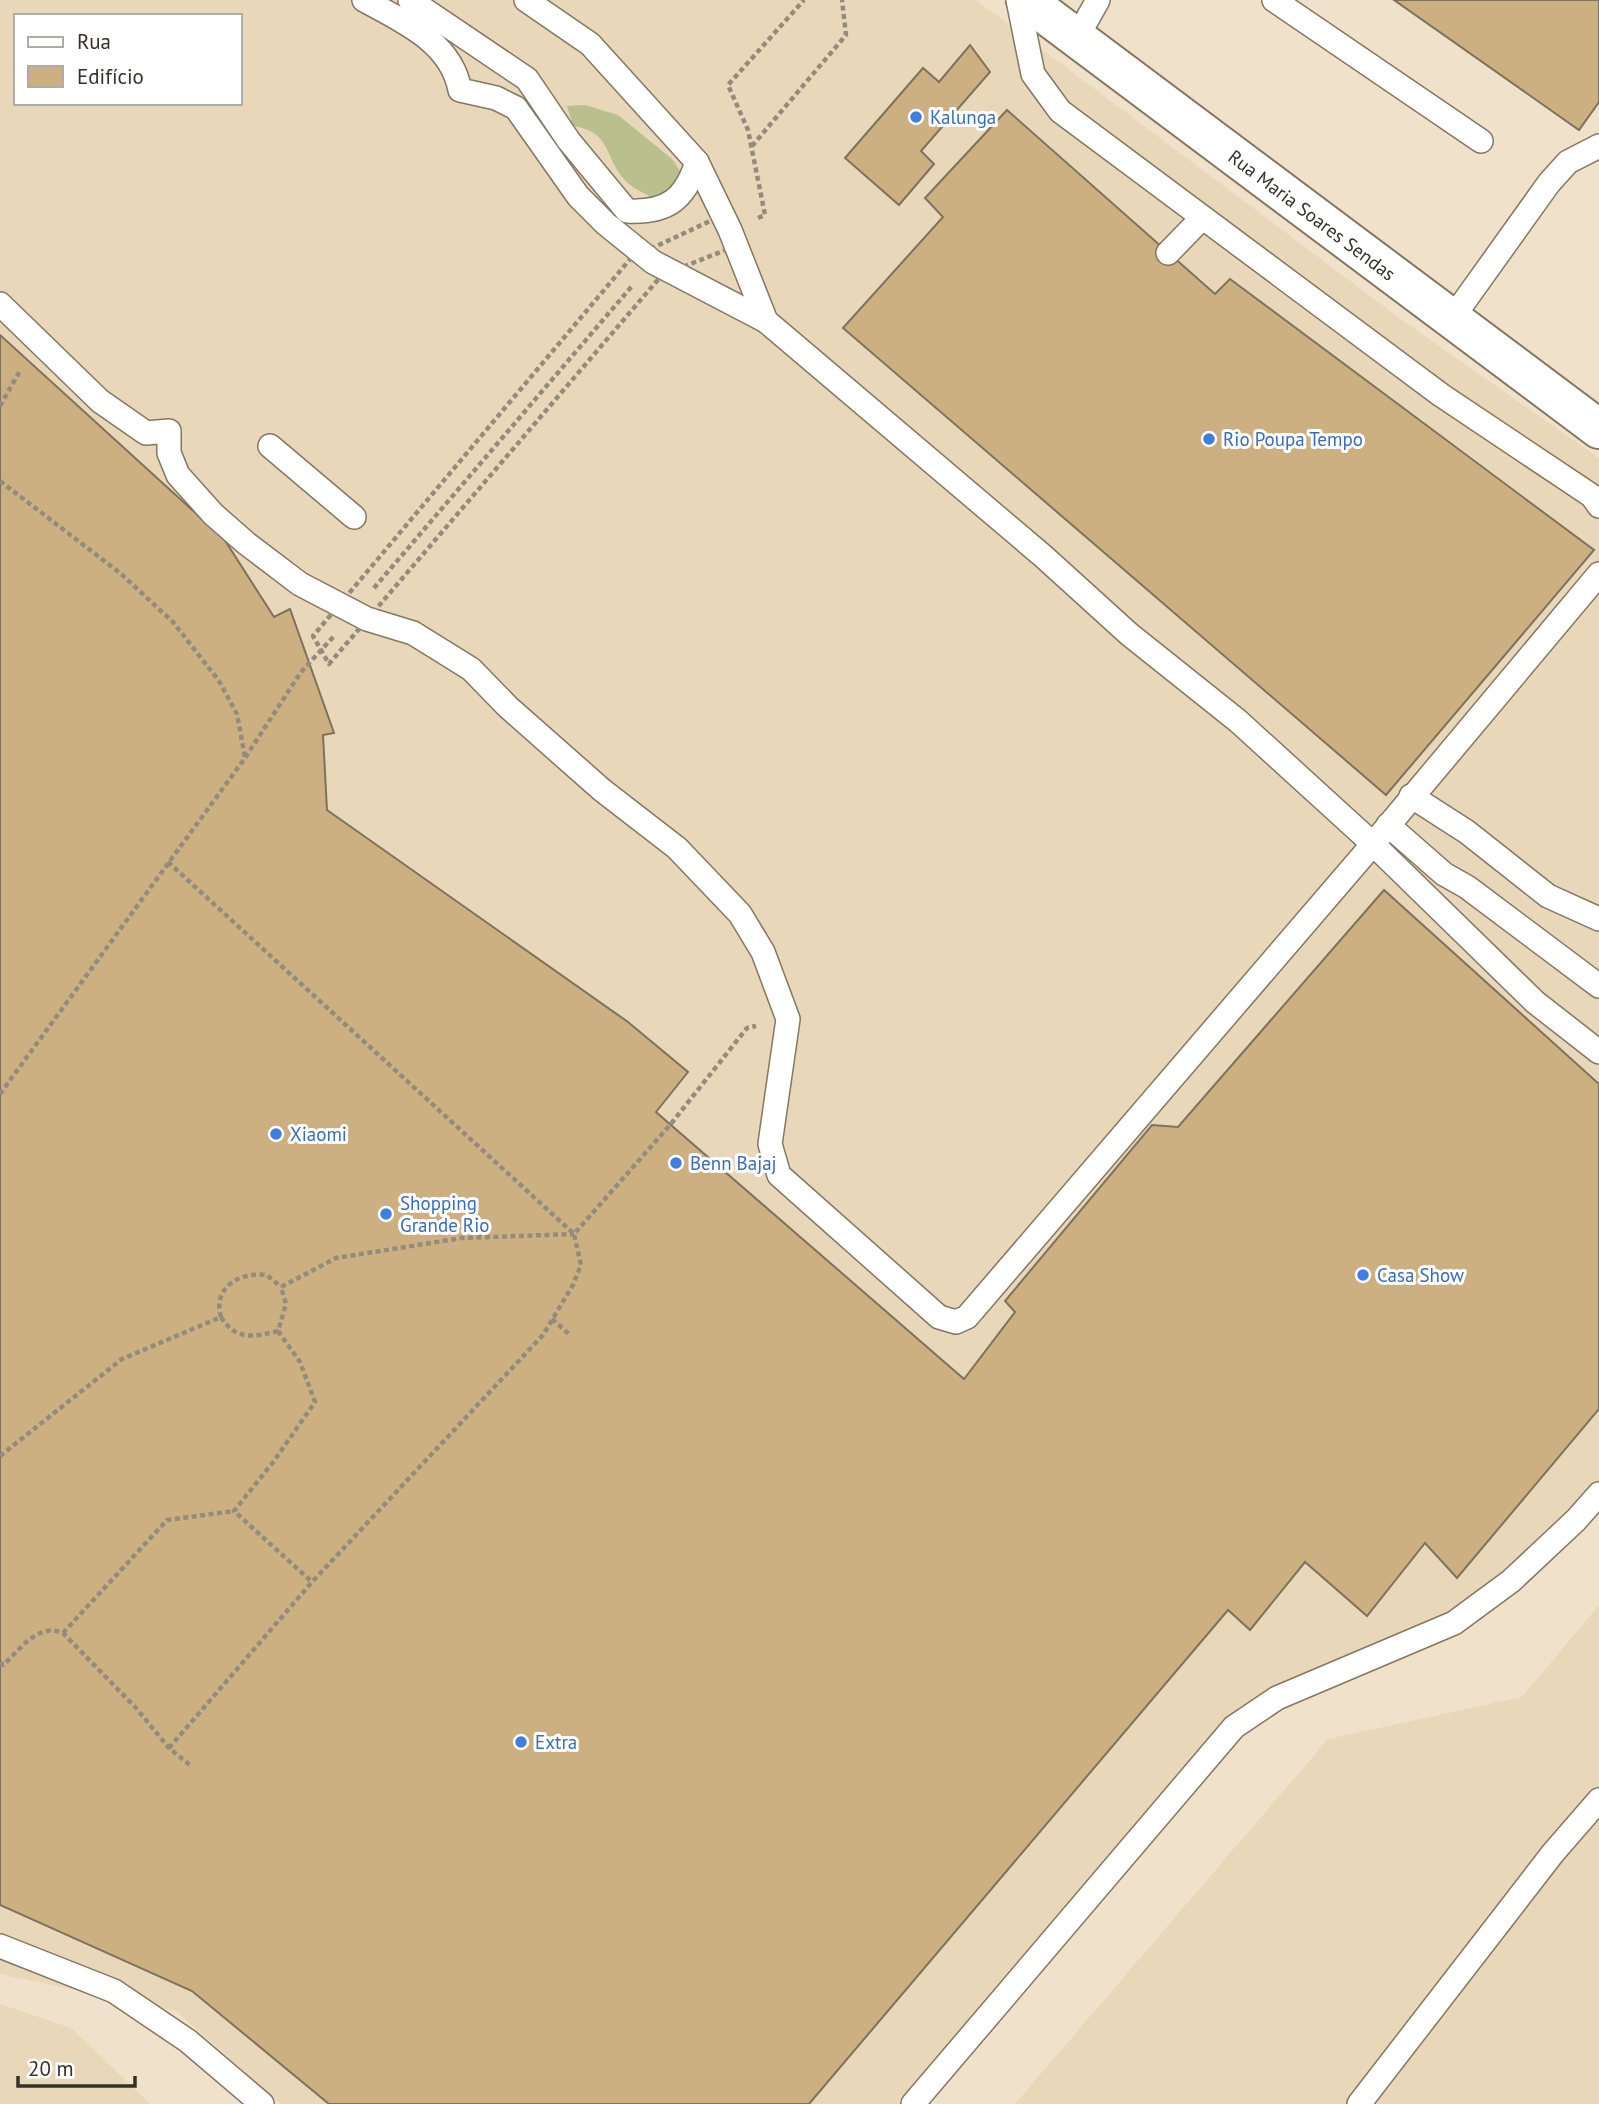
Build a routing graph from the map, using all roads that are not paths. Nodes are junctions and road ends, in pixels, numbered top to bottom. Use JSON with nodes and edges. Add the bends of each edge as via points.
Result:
{"nodes":[{"id":1,"x":364,"y":0,"type":"edge"},
{"id":2,"x":410,"y":0,"type":"edge"},
{"id":3,"x":526,"y":0,"type":"edge"},
{"id":4,"x":1018,"y":0,"type":"edge"},
{"id":5,"x":1026,"y":0,"type":"edge"},
{"id":6,"x":1098,"y":0,"type":"edge"},
{"id":7,"x":1275,"y":0,"type":"edge"},
{"id":8,"x":1076,"y":39,"type":"junction"},
{"id":9,"x":1481,"y":141,"type":"dead end"},
{"id":10,"x":1599,"y":146,"type":"edge"},
{"id":11,"x":697,"y":162,"type":"junction"},
{"id":12,"x":1200,"y":219,"type":"junction"},
{"id":13,"x":1168,"y":253,"type":"dead end"},
{"id":14,"x":0,"y":304,"type":"edge"},
{"id":15,"x":1451,"y":320,"type":"junction"},
{"id":16,"x":766,"y":321,"type":"junction"},
{"id":17,"x":1599,"y":429,"type":"edge"},
{"id":18,"x":270,"y":446,"type":"dead end"},
{"id":19,"x":1599,"y":506,"type":"edge"},
{"id":20,"x":354,"y":517,"type":"dead end"},
{"id":21,"x":1599,"y":574,"type":"edge"},
{"id":22,"x":1411,"y":796,"type":"junction"},
{"id":23,"x":1388,"y":825,"type":"junction"},
{"id":24,"x":1373,"y":844,"type":"junction"},
{"id":25,"x":1599,"y":919,"type":"edge"},
{"id":26,"x":1599,"y":986,"type":"edge"},
{"id":27,"x":1599,"y":1052,"type":"edge"},
{"id":28,"x":1599,"y":1494,"type":"edge"},
{"id":29,"x":1599,"y":1800,"type":"edge"},
{"id":30,"x":0,"y":1946,"type":"edge"},
{"id":31,"x":262,"y":2104,"type":"edge"},
{"id":32,"x":914,"y":2104,"type":"edge"},
{"id":33,"x":1359,"y":2104,"type":"edge"}],
"edges":[{"from":1,"to":16,"type":"lane","via":[[412,26],[447,55],[457,70],[460,90],[516,108],[578,196],[606,224],[655,262]]},
{"from":2,"to":11,"type":"lane","via":[[527,79],[569,141],[627,211],[667,206],[689,187]]},
{"from":3,"to":11,"type":"lane","via":[[590,44]]},
{"from":4,"to":12,"type":"lane","via":[[1033,74],[1060,111]]},
{"from":5,"to":8,"type":"main road","name":"Rua Maria Soares Sendas"},
{"from":6,"to":8,"type":"lane"},
{"from":7,"to":9,"type":"lane"},
{"from":8,"to":15,"type":"main road","name":"Rua Maria Soares Sendas"},
{"from":10,"to":15,"type":"lane","via":[[1568,162],[1549,183]]},
{"from":11,"to":16,"type":"lane"},
{"from":12,"to":13,"type":"lane"},
{"from":12,"to":19,"type":"lane","via":[[1441,395],[1592,496]]},
{"from":14,"to":24,"type":"lane","via":[[100,401],[146,433],[169,430],[169,453],[178,475],[213,514],[300,584],[413,633],[471,669],[602,790],[677,848],[740,914],[763,952],[788,1019],[770,1144],[779,1175],[939,1317],[956,1322],[967,1317]]},
{"from":15,"to":17,"type":"main road","name":"Rua Maria Soares Sendas"},
{"from":16,"to":24,"type":"lane","via":[[1129,634],[1238,721]]},
{"from":18,"to":20,"type":"lane"},
{"from":21,"to":22,"type":"lane"},
{"from":22,"to":23,"type":"lane"},
{"from":22,"to":25,"type":"lane","via":[[1467,832],[1548,896]]},
{"from":23,"to":24,"type":"lane"},
{"from":23,"to":26,"type":"lane","via":[[1444,874]]},
{"from":24,"to":27,"type":"lane","via":[[1535,1002]]},
{"from":28,"to":32,"type":"lane","via":[[1511,1581],[1454,1623],[1288,1693],[1234,1727]]},
{"from":29,"to":33,"type":"lane"},
{"from":30,"to":31,"type":"lane","via":[[114,1991],[188,2040]]}]}
